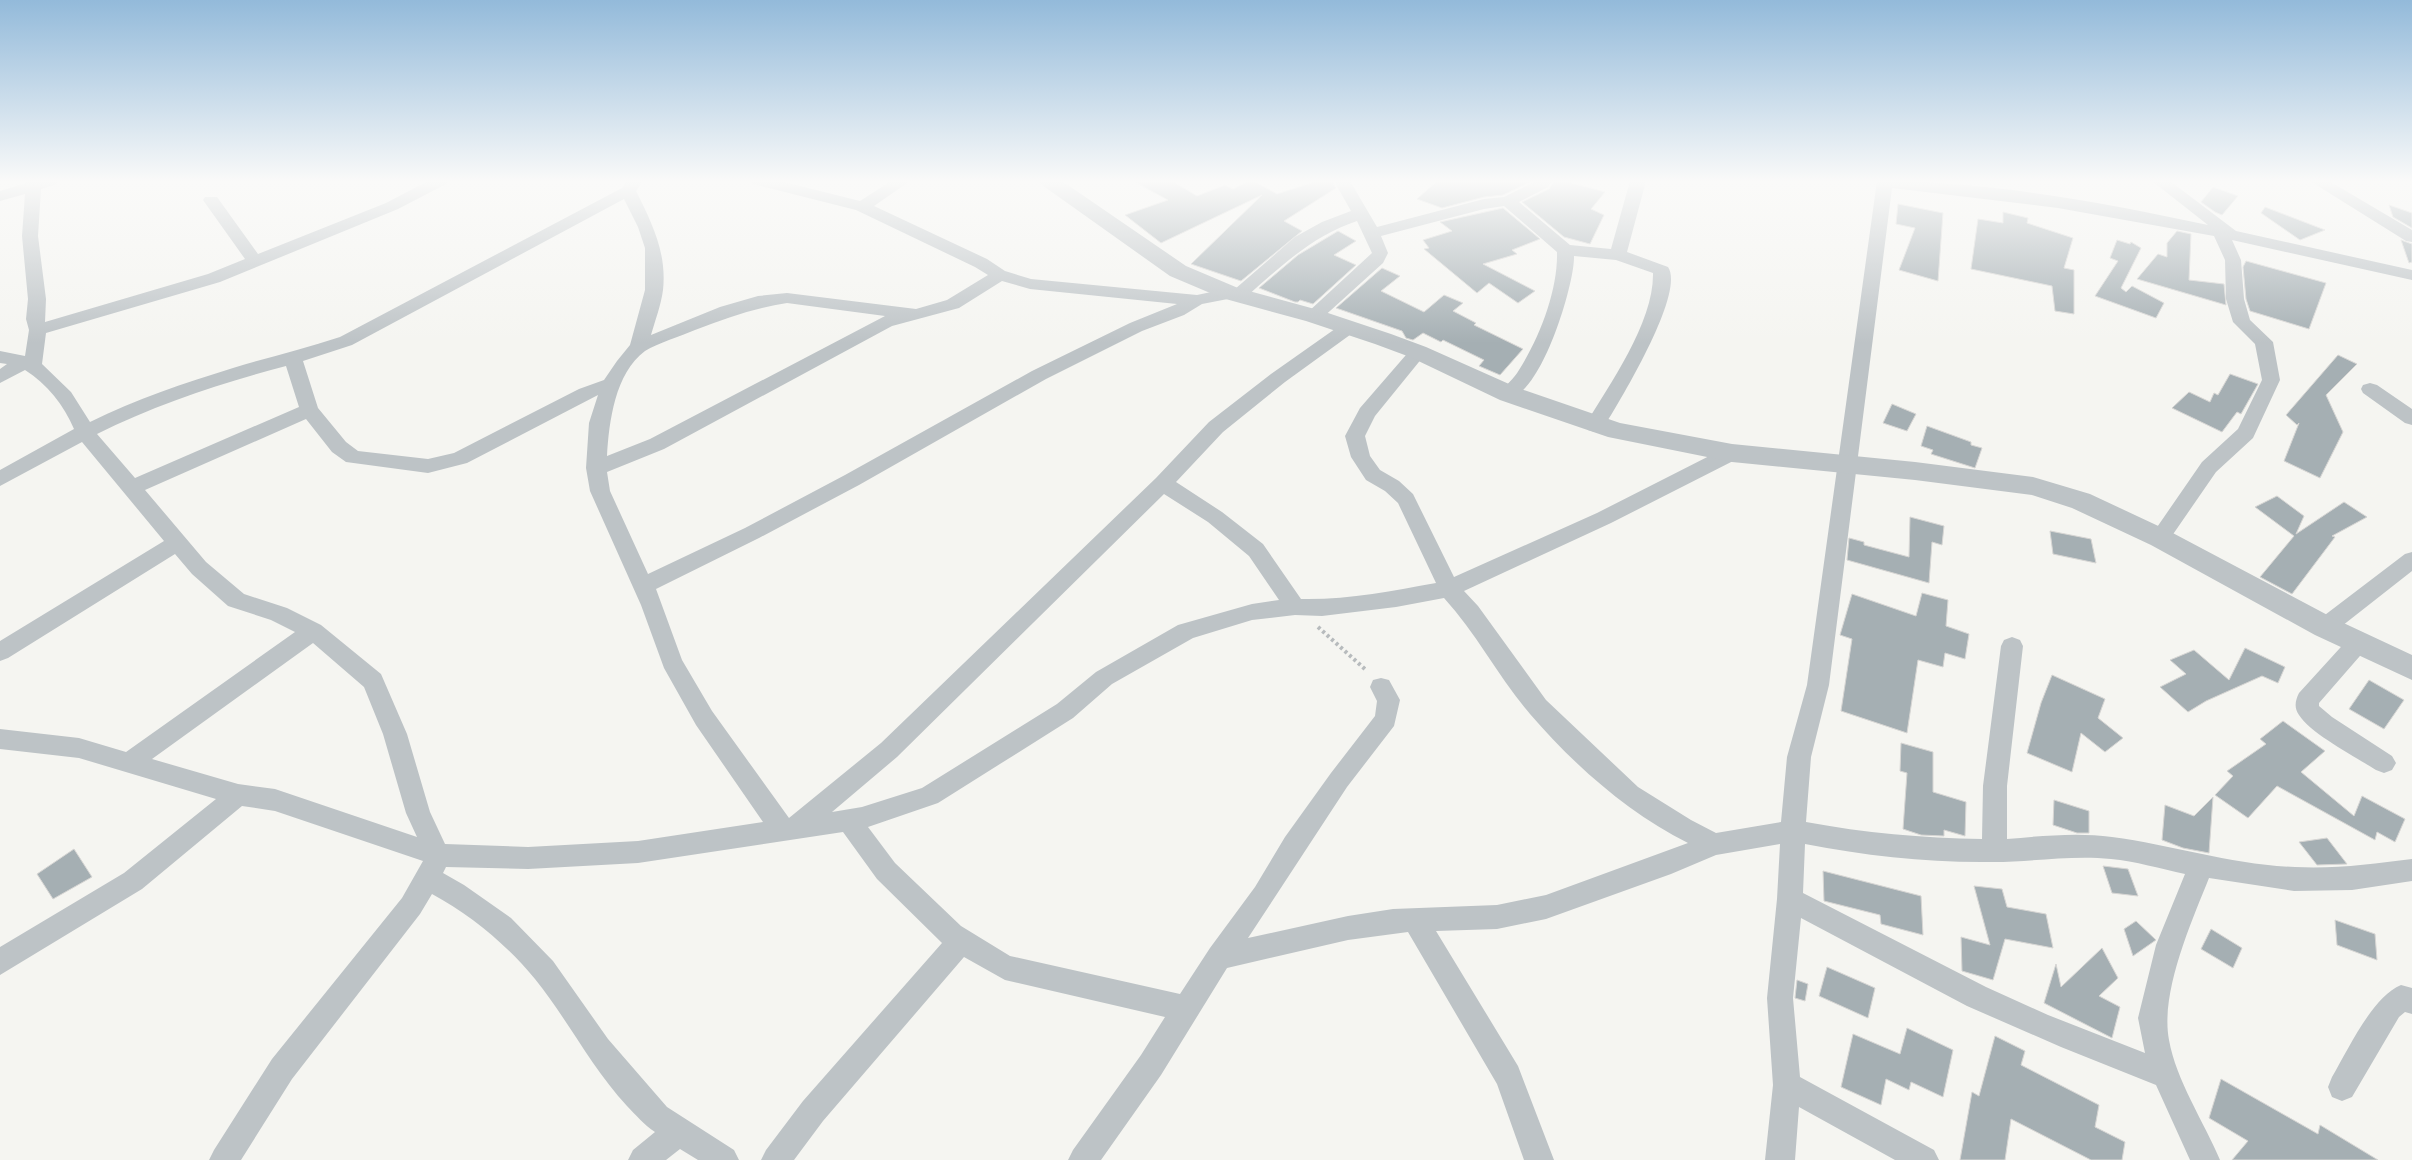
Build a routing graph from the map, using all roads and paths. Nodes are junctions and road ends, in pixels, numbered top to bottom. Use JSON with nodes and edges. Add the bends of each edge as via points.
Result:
{"nodes":[{"id":1,"x":30,"y":235,"type":"edge"},
{"id":2,"x":236,"y":235,"type":"edge"},
{"id":3,"x":321,"y":235,"type":"edge"},
{"id":4,"x":541,"y":235,"type":"edge"},
{"id":5,"x":648,"y":235,"type":"edge"},
{"id":6,"x":922,"y":235,"type":"edge"},
{"id":7,"x":1127,"y":235,"type":"edge"},
{"id":8,"x":1312,"y":235,"type":"edge"},
{"id":9,"x":1373,"y":235,"type":"edge"},
{"id":10,"x":1548,"y":235,"type":"edge"},
{"id":11,"x":1623,"y":235,"type":"edge"},
{"id":12,"x":1878,"y":235,"type":"edge"},
{"id":13,"x":2227,"y":235,"type":"edge"},
{"id":14,"x":2234,"y":235,"type":"edge"},
{"id":15,"x":1565,"y":250,"type":"junction"},
{"id":16,"x":1618,"y":255,"type":"junction"},
{"id":17,"x":255,"y":262,"type":"junction"},
{"id":18,"x":999,"y":275,"type":"junction"},
{"id":19,"x":2412,"y":275,"type":"edge"},
{"id":20,"x":1234,"y":293,"type":"junction"},
{"id":21,"x":1198,"y":300,"type":"junction"},
{"id":22,"x":912,"y":314,"type":"junction"},
{"id":23,"x":1314,"y":316,"type":"junction"},
{"id":24,"x":1348,"y":328,"type":"junction"},
{"id":25,"x":38,"y":330,"type":"junction"},
{"id":26,"x":639,"y":347,"type":"junction"},
{"id":27,"x":1418,"y":352,"type":"junction"},
{"id":28,"x":0,"y":357,"type":"edge"},
{"id":29,"x":293,"y":357,"type":"junction"},
{"id":30,"x":28,"y":364,"type":"junction"},
{"id":31,"x":0,"y":377,"type":"edge"},
{"id":32,"x":611,"y":384,"type":"junction"},
{"id":33,"x":2370,"y":389,"type":"dead end"},
{"id":34,"x":1508,"y":394,"type":"junction"},
{"id":35,"x":309,"y":410,"type":"junction"},
{"id":36,"x":2412,"y":418,"type":"edge"},
{"id":37,"x":1595,"y":425,"type":"junction"},
{"id":38,"x":85,"y":432,"type":"junction"},
{"id":39,"x":1732,"y":453,"type":"junction"},
{"id":40,"x":1849,"y":464,"type":"junction"},
{"id":41,"x":596,"y":468,"type":"junction"},
{"id":42,"x":0,"y":479,"type":"edge"},
{"id":43,"x":1163,"y":483,"type":"junction"},
{"id":44,"x":132,"y":487,"type":"junction"},
{"id":45,"x":2160,"y":538,"type":"junction"},
{"id":46,"x":178,"y":542,"type":"junction"},
{"id":47,"x":2412,"y":560,"type":"edge"},
{"id":48,"x":643,"y":586,"type":"junction"},
{"id":49,"x":1449,"y":588,"type":"junction"},
{"id":50,"x":1295,"y":607,"type":"junction"},
{"id":51,"x":2325,"y":627,"type":"junction"},
{"id":52,"x":314,"y":631,"type":"junction"},
{"id":53,"x":2358,"y":643,"type":"junction"},
{"id":54,"x":2012,"y":646,"type":"dead end"},
{"id":55,"x":0,"y":652,"type":"edge"},
{"id":56,"x":2412,"y":668,"type":"edge"},
{"id":57,"x":1382,"y":687,"type":"joint"},
{"id":58,"x":0,"y":739,"type":"edge"},
{"id":59,"x":128,"y":763,"type":"junction"},
{"id":60,"x":2384,"y":763,"type":"dead end"},
{"id":61,"x":238,"y":795,"type":"junction"},
{"id":62,"x":848,"y":820,"type":"junction"},
{"id":63,"x":789,"y":829,"type":"junction"},
{"id":64,"x":1793,"y":831,"type":"junction"},
{"id":65,"x":1714,"y":844,"type":"junction"},
{"id":66,"x":1994,"y":852,"type":"junction"},
{"id":67,"x":2201,"y":866,"type":"junction"},
{"id":68,"x":433,"y":867,"type":"junction"},
{"id":69,"x":2412,"y":870,"type":"edge"},
{"id":70,"x":1790,"y":899,"type":"junction"},
{"id":71,"x":1415,"y":921,"type":"junction"},
{"id":72,"x":961,"y":941,"type":"junction"},
{"id":73,"x":1219,"y":957,"type":"junction"},
{"id":74,"x":0,"y":962,"type":"edge"},
{"id":75,"x":2412,"y":1000,"type":"edge"},
{"id":76,"x":1187,"y":1009,"type":"junction"},
{"id":77,"x":2166,"y":1075,"type":"junction"},
{"id":78,"x":1787,"y":1085,"type":"junction"},
{"id":79,"x":2342,"y":1087,"type":"dead end"},
{"id":80,"x":679,"y":1131,"type":"junction"},
{"id":81,"x":224,"y":1160,"type":"edge"},
{"id":82,"x":643,"y":1160,"type":"edge"},
{"id":83,"x":724,"y":1160,"type":"edge"},
{"id":84,"x":776,"y":1160,"type":"edge"},
{"id":85,"x":1083,"y":1160,"type":"edge"},
{"id":86,"x":1539,"y":1160,"type":"edge"},
{"id":87,"x":1780,"y":1160,"type":"edge"},
{"id":88,"x":1924,"y":1160,"type":"edge"},
{"id":89,"x":2205,"y":1160,"type":"edge"}],
"edges":[{"from":1,"to":25,"type":"street"},
{"from":2,"to":17,"type":"street"},
{"from":3,"to":17,"type":"street"},
{"from":4,"to":29,"type":"street","via":[[346,341]]},
{"from":5,"to":26,"type":"street","via":[[654,290]]},
{"from":6,"to":18,"type":"street"},
{"from":7,"to":20,"type":"street","via":[[1178,271]]},
{"from":8,"to":20,"type":"street"},
{"from":9,"to":23,"type":"street","via":[[1380,253],[1377,260]]},
{"from":10,"to":15,"type":"street"},
{"from":11,"to":16,"type":"street"},
{"from":12,"to":40,"type":"street"},
{"from":13,"to":45,"type":"street","via":[[2233,260],[2235,299],[2242,322],[2264,342],[2271,380],[2246,433],[2209,467]]},
{"from":14,"to":19,"type":"street"},
{"from":15,"to":16,"type":"street"},
{"from":15,"to":34,"type":"street","via":[[1566,271],[1555,309],[1537,354]]},
{"from":16,"to":37,"type":"street","via":[[1662,271],[1663,286],[1637,350],[1612,400]]},
{"from":17,"to":25,"type":"street","via":[[214,278]]},
{"from":18,"to":21,"type":"street","via":[[1030,284],[1140,297]]},
{"from":18,"to":22,"type":"street","via":[[958,302]]},
{"from":20,"to":21,"type":"street"},
{"from":20,"to":23,"type":"street"},
{"from":21,"to":48,"type":"street","via":[[1039,375],[810,502]]},
{"from":22,"to":26,"type":"street","via":[[788,298],[726,311]]},
{"from":22,"to":41,"type":"street","via":[[886,322],[657,444]]},
{"from":23,"to":24,"type":"street"},
{"from":24,"to":27,"type":"street"},
{"from":24,"to":43,"type":"street","via":[[1216,427]]},
{"from":25,"to":30,"type":"street"},
{"from":26,"to":32,"type":"street"},
{"from":27,"to":34,"type":"street"},
{"from":27,"to":49,"type":"street","via":[[1367,413],[1355,436],[1361,457],[1373,475],[1406,499]]},
{"from":28,"to":30,"type":"street"},
{"from":29,"to":35,"type":"street"},
{"from":29,"to":38,"type":"street","via":[[161,399]]},
{"from":30,"to":31,"type":"street"},
{"from":30,"to":38,"type":"street","via":[[60,391],[79,417]]},
{"from":32,"to":35,"type":"street","via":[[586,393],[460,458],[428,466],[353,457],[339,447]]},
{"from":32,"to":41,"type":"street","via":[[599,423]]},
{"from":33,"to":36,"type":"street"},
{"from":34,"to":37,"type":"street"},
{"from":35,"to":44,"type":"street"},
{"from":37,"to":39,"type":"street","via":[[1646,438]]},
{"from":38,"to":42,"type":"street"},
{"from":38,"to":44,"type":"street"},
{"from":39,"to":40,"type":"street"},
{"from":39,"to":49,"type":"street","via":[[1604,518]]},
{"from":40,"to":45,"type":"street","via":[[2033,486],[2081,502]]},
{"from":40,"to":64,"type":"street","via":[[1818,685],[1799,757]]},
{"from":41,"to":48,"type":"street","via":[[600,491]]},
{"from":43,"to":50,"type":"street","via":[[1215,517],[1256,550]]},
{"from":43,"to":63,"type":"street","via":[[889,750]]},
{"from":44,"to":46,"type":"street"},
{"from":45,"to":51,"type":"street"},
{"from":46,"to":52,"type":"street","via":[[199,568],[236,600],[279,614]]},
{"from":46,"to":55,"type":"street"},
{"from":47,"to":51,"type":"street"},
{"from":48,"to":63,"type":"street","via":[[672,662],[704,718]]},
{"from":49,"to":50,"type":"street","via":[[1396,599],[1322,608]]},
{"from":49,"to":65,"type":"street","via":[[1538,707],[1584,753],[1629,794]]},
{"from":50,"to":57,"type":"path","via":[[1364,667]]},
{"from":50,"to":62,"type":"street","via":[[1252,612],[1186,632],[1104,678],[1065,711],[929,796]]},
{"from":51,"to":53,"type":"street"},
{"from":52,"to":59,"type":"street"},
{"from":52,"to":68,"type":"street","via":[[373,681],[395,734]]},
{"from":53,"to":56,"type":"street"},
{"from":53,"to":60,"type":"street","via":[[2307,700],[2308,710]]},
{"from":54,"to":66,"type":"street","via":[[1995,786]]},
{"from":57,"to":73,"type":"street","via":[[1389,700],[1386,718],[1339,780]]},
{"from":58,"to":59,"type":"street","via":[[79,748]]},
{"from":59,"to":61,"type":"street"},
{"from":61,"to":68,"type":"street","via":[[275,800]]},
{"from":61,"to":74,"type":"street","via":[[133,881]]},
{"from":62,"to":63,"type":"street"},
{"from":62,"to":72,"type":"street","via":[[886,871]]},
{"from":63,"to":68,"type":"street","via":[[638,852]]},
{"from":64,"to":65,"type":"street"},
{"from":64,"to":66,"type":"street","via":[[1915,849]]},
{"from":64,"to":70,"type":"street"},
{"from":65,"to":71,"type":"street","via":[[1546,907],[1497,917]]},
{"from":66,"to":67,"type":"street","via":[[2064,846],[2112,848]]},
{"from":67,"to":69,"type":"street","via":[[2294,879],[2352,878]]},
{"from":67,"to":77,"type":"street","via":[[2169,945],[2152,1018],[2155,1042]]},
{"from":68,"to":80,"type":"street","via":[[455,893],[502,927],[544,970],[598,1050],[628,1086],[657,1117]]},
{"from":68,"to":81,"type":"street","via":[[411,906],[282,1069]]},
{"from":70,"to":77,"type":"street","via":[[1841,923],[1915,966],[2047,1029]]},
{"from":70,"to":78,"type":"street","via":[[1780,998]]},
{"from":71,"to":73,"type":"street","via":[[1348,928]]},
{"from":71,"to":86,"type":"street","via":[[1508,1076]]},
{"from":72,"to":76,"type":"street","via":[[1005,967]]},
{"from":72,"to":84,"type":"street","via":[[813,1111]]},
{"from":73,"to":76,"type":"street"},
{"from":75,"to":79,"type":"street","via":[[2401,998],[2389,1008]]},
{"from":76,"to":85,"type":"street"},
{"from":77,"to":89,"type":"street"},
{"from":78,"to":87,"type":"street"},
{"from":78,"to":88,"type":"street"},
{"from":80,"to":82,"type":"street"},
{"from":80,"to":83,"type":"street"}]}
